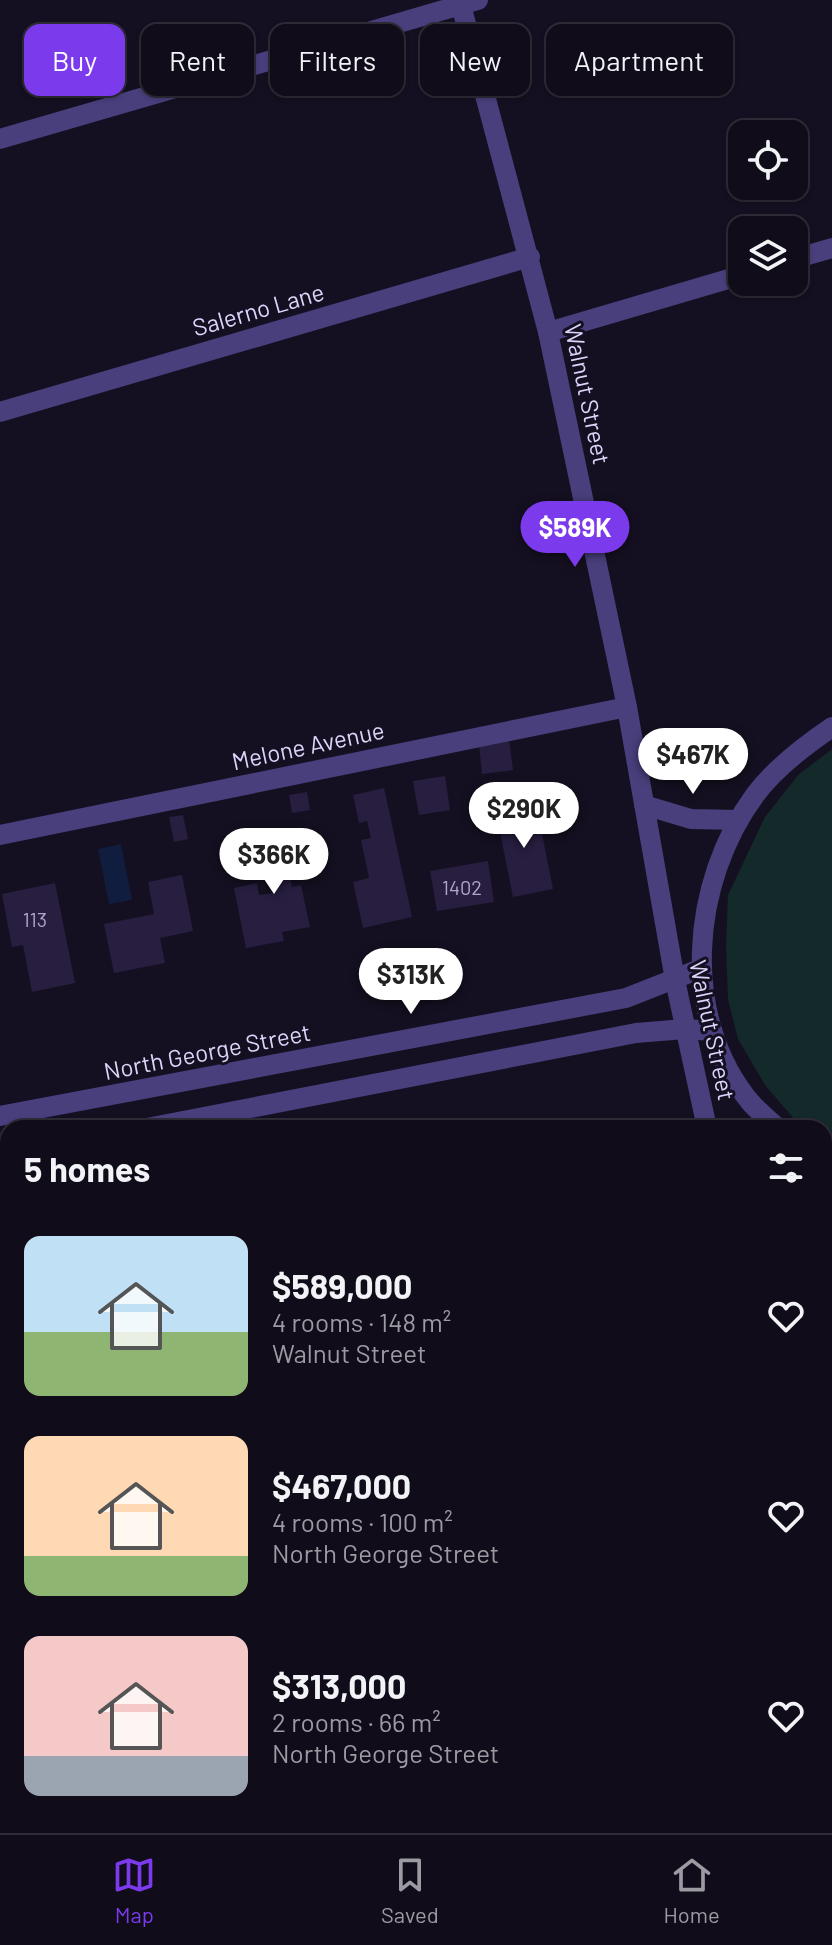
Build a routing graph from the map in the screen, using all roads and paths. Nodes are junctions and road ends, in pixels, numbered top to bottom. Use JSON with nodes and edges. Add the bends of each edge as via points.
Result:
{"nodes":[{"id":1,"x":470,"y":2,"type":"edge"},
{"id":2,"x":0,"y":139,"type":"edge"},
{"id":3,"x":832,"y":248,"type":"edge"},
{"id":4,"x":808,"y":255,"type":"edge"},
{"id":5,"x":530,"y":257,"type":"junction"},
{"id":6,"x":728,"y":279,"type":"edge"},
{"id":7,"x":548,"y":332,"type":"junction"},
{"id":8,"x":0,"y":412,"type":"edge"},
{"id":9,"x":627,"y":707,"type":"junction"},
{"id":10,"x":832,"y":727,"type":"edge"},
{"id":11,"x":644,"y":805,"type":"junction"},
{"id":12,"x":738,"y":820,"type":"junction"},
{"id":13,"x":0,"y":835,"type":"edge"},
{"id":14,"x":702,"y":968,"type":"junction"},
{"id":15,"x":675,"y":980,"type":"junction"},
{"id":16,"x":685,"y":1029,"type":"junction"},
{"id":17,"x":712,"y":1031,"type":"junction"},
{"id":18,"x":0,"y":1116,"type":"edge"},
{"id":19,"x":188,"y":1120,"type":"edge"},
{"id":20,"x":705,"y":1120,"type":"edge"},
{"id":21,"x":770,"y":1120,"type":"edge"}],
"edges":[{"from":1,"to":2,"type":"street"},
{"from":1,"to":5,"type":"street","name":"Walnut Street"},
{"from":3,"to":4,"type":"street"},
{"from":5,"to":7,"type":"street","name":"Walnut Street"},
{"from":5,"to":8,"type":"street","name":"Salerno Lane"},
{"from":6,"to":7,"type":"street"},
{"from":7,"to":9,"type":"street","name":"Walnut Street"},
{"from":9,"to":11,"type":"street","name":"Walnut Street"},
{"from":9,"to":13,"type":"street","name":"Melone Avenue"},
{"from":10,"to":12,"type":"street","via":[[798,751],[757,792]]},
{"from":11,"to":12,"type":"street","via":[[691,819]]},
{"from":11,"to":15,"type":"street","name":"Walnut Street"},
{"from":12,"to":14,"type":"street","via":[[714,876],[702,927]]},
{"from":14,"to":15,"type":"street","name":"North George Street"},
{"from":14,"to":17,"type":"street"},
{"from":15,"to":16,"type":"street","name":"Walnut Street"},
{"from":15,"to":18,"type":"street","name":"North George Street","via":[[626,998]]},
{"from":16,"to":17,"type":"street"},
{"from":16,"to":19,"type":"street","via":[[636,1033]]},
{"from":16,"to":20,"type":"street","name":"Walnut Street"},
{"from":17,"to":21,"type":"street","via":[[751,1102]]}]}
